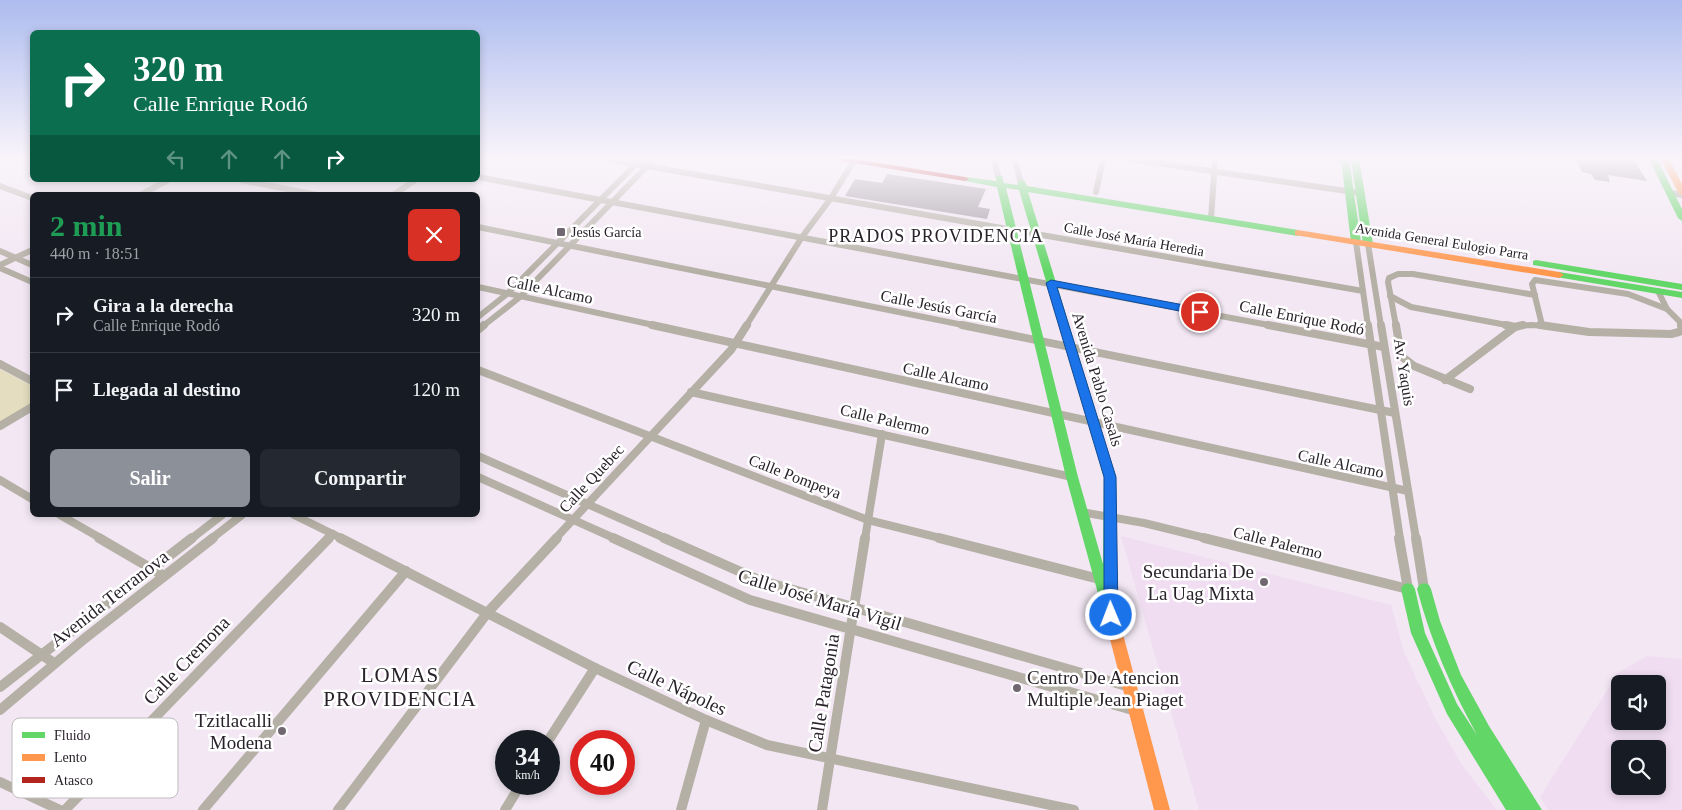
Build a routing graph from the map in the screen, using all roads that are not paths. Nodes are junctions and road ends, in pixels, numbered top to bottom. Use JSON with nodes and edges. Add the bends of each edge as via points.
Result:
{"nodes":[{"id":1,"x":589,"y":197,"type":"edge"},
{"id":2,"x":603,"y":197,"type":"edge"},
{"id":3,"x":616,"y":197,"type":"edge"},
{"id":4,"x":824,"y":197,"type":"edge"},
{"id":5,"x":1003,"y":197,"type":"edge"},
{"id":6,"x":1026,"y":197,"type":"edge"},
{"id":7,"x":1100,"y":197,"type":"edge"},
{"id":8,"x":1120,"y":197,"type":"edge"},
{"id":9,"x":1213,"y":197,"type":"edge"},
{"id":10,"x":1354,"y":197,"type":"edge"},
{"id":11,"x":1355,"y":197,"type":"edge"},
{"id":12,"x":1672,"y":197,"type":"edge"},
{"id":13,"x":831,"y":198,"type":"junction"},
{"id":14,"x":601,"y":199,"type":"junction"},
{"id":15,"x":612,"y":201,"type":"junction"},
{"id":16,"x":1212,"y":215,"type":"junction"},
{"id":17,"x":1682,"y":218,"type":"edge"},
{"id":18,"x":480,"y":227,"type":"edge"},
{"id":19,"x":1012,"y":230,"type":"junction"},
{"id":20,"x":1036,"y":234,"type":"junction"},
{"id":21,"x":802,"y":237,"type":"junction"},
{"id":22,"x":1356,"y":238,"type":"junction"},
{"id":23,"x":1367,"y":240,"type":"junction"},
{"id":24,"x":558,"y":243,"type":"junction"},
{"id":25,"x":569,"y":246,"type":"junction"},
{"id":26,"x":0,"y":251,"type":"edge"},
{"id":27,"x":30,"y":251,"type":"edge"},
{"id":28,"x":16,"y":258,"type":"junction"},
{"id":29,"x":30,"y":264,"type":"edge"},
{"id":30,"x":0,"y":267,"type":"edge"},
{"id":31,"x":1535,"y":267,"type":"junction"},
{"id":32,"x":1023,"y":278,"type":"junction"},
{"id":33,"x":30,"y":281,"type":"edge"},
{"id":34,"x":1051,"y":283,"type":"junction"},
{"id":35,"x":771,"y":286,"type":"junction"},
{"id":36,"x":480,"y":287,"type":"edge"},
{"id":37,"x":1682,"y":287,"type":"edge"},
{"id":38,"x":1363,"y":291,"type":"junction"},
{"id":39,"x":1655,"y":291,"type":"junction"},
{"id":40,"x":507,"y":294,"type":"junction"},
{"id":41,"x":1535,"y":295,"type":"junction"},
{"id":42,"x":1682,"y":295,"type":"edge"},
{"id":43,"x":520,"y":296,"type":"junction"},
{"id":44,"x":1390,"y":296,"type":"junction"},
{"id":45,"x":1411,"y":307,"type":"junction"},
{"id":46,"x":1664,"y":308,"type":"junction"},
{"id":47,"x":1393,"y":312,"type":"junction"},
{"id":48,"x":480,"y":315,"type":"edge"},
{"id":49,"x":1542,"y":325,"type":"junction"},
{"id":50,"x":1515,"y":326,"type":"junction"},
{"id":51,"x":480,"y":328,"type":"edge"},
{"id":52,"x":1038,"y":340,"type":"junction"},
{"id":53,"x":735,"y":343,"type":"junction"},
{"id":54,"x":1371,"y":344,"type":"junction"},
{"id":55,"x":1070,"y":346,"type":"junction"},
{"id":56,"x":1384,"y":347,"type":"junction"},
{"id":57,"x":0,"y":364,"type":"edge"},
{"id":58,"x":480,"y":371,"type":"edge"},
{"id":59,"x":30,"y":380,"type":"edge"},
{"id":60,"x":1445,"y":380,"type":"junction"},
{"id":61,"x":1470,"y":389,"type":"dead end"},
{"id":62,"x":692,"y":392,"type":"junction"},
{"id":63,"x":30,"y":409,"type":"edge"},
{"id":64,"x":1380,"y":410,"type":"junction"},
{"id":65,"x":1395,"y":413,"type":"junction"},
{"id":66,"x":1056,"y":414,"type":"junction"},
{"id":67,"x":1092,"y":422,"type":"junction"},
{"id":68,"x":0,"y":426,"type":"edge"},
{"id":69,"x":882,"y":434,"type":"junction"},
{"id":70,"x":650,"y":436,"type":"junction"},
{"id":71,"x":480,"y":457,"type":"edge"},
{"id":72,"x":1072,"y":477,"type":"junction"},
{"id":73,"x":480,"y":478,"type":"edge"},
{"id":74,"x":0,"y":480,"type":"edge"},
{"id":75,"x":1391,"y":488,"type":"junction"},
{"id":76,"x":1408,"y":491,"type":"junction"},
{"id":77,"x":30,"y":498,"type":"edge"},
{"id":78,"x":587,"y":504,"type":"junction"},
{"id":79,"x":1081,"y":512,"type":"junction"},
{"id":80,"x":1110,"y":516,"type":"junction"},
{"id":81,"x":63,"y":517,"type":"edge"},
{"id":82,"x":219,"y":517,"type":"edge"},
{"id":83,"x":239,"y":517,"type":"edge"},
{"id":84,"x":298,"y":517,"type":"edge"},
{"id":85,"x":574,"y":519,"type":"junction"},
{"id":86,"x":868,"y":520,"type":"junction"},
{"id":87,"x":333,"y":534,"type":"junction"},
{"id":88,"x":152,"y":569,"type":"junction"},
{"id":89,"x":406,"y":571,"type":"junction"},
{"id":90,"x":164,"y":576,"type":"junction"},
{"id":91,"x":1105,"y":580,"type":"junction"},
{"id":92,"x":1424,"y":589,"type":"joint"},
{"id":93,"x":1408,"y":590,"type":"junction"},
{"id":94,"x":854,"y":608,"type":"junction"},
{"id":95,"x":488,"y":612,"type":"junction"},
{"id":96,"x":0,"y":626,"type":"edge"},
{"id":97,"x":852,"y":628,"type":"junction"},
{"id":98,"x":42,"y":654,"type":"junction"},
{"id":99,"x":54,"y":663,"type":"junction"},
{"id":100,"x":595,"y":668,"type":"junction"},
{"id":101,"x":1130,"y":687,"type":"junction"},
{"id":102,"x":0,"y":688,"type":"edge"},
{"id":103,"x":0,"y":710,"type":"edge"},
{"id":104,"x":1136,"y":711,"type":"junction"},
{"id":105,"x":154,"y":718,"type":"edge"},
{"id":106,"x":706,"y":720,"type":"junction"},
{"id":107,"x":555,"y":730,"type":"edge"},
{"id":108,"x":830,"y":759,"type":"junction"},
{"id":109,"x":0,"y":782,"type":"edge"},
{"id":110,"x":12,"y":788,"type":"edge"},
{"id":111,"x":514,"y":795,"type":"edge"},
{"id":112,"x":34,"y":798,"type":"edge"},
{"id":113,"x":77,"y":798,"type":"edge"},
{"id":114,"x":60,"y":810,"type":"edge"},
{"id":115,"x":65,"y":810,"type":"edge"},
{"id":116,"x":203,"y":810,"type":"edge"},
{"id":117,"x":338,"y":810,"type":"edge"},
{"id":118,"x":505,"y":810,"type":"edge"},
{"id":119,"x":681,"y":810,"type":"edge"},
{"id":120,"x":822,"y":810,"type":"edge"},
{"id":121,"x":1074,"y":810,"type":"edge"},
{"id":122,"x":1162,"y":810,"type":"edge"},
{"id":123,"x":1516,"y":810,"type":"edge"},
{"id":124,"x":1534,"y":810,"type":"edge"}],
"edges":[{"from":1,"to":14,"type":"street","name":"Calle Enrique Rodó"},
{"from":2,"to":14,"type":"street"},
{"from":3,"to":15,"type":"street"},
{"from":4,"to":13,"type":"street","name":"Calle José María Heredia"},
{"from":5,"to":19,"type":"street","name":"Avenida Pablo Casals"},
{"from":6,"to":20,"type":"street","name":"Avenida Pablo Casals"},
{"from":7,"to":16,"type":"street","name":"Avenida General Eulogio Parra"},
{"from":8,"to":16,"type":"street","name":"Avenida General Eulogio Parra"},
{"from":9,"to":16,"type":"street"},
{"from":10,"to":22,"type":"street","name":"Av. Yaquis"},
{"from":11,"to":23,"type":"street","name":"Av. Yaquis"},
{"from":12,"to":17,"type":"street"},
{"from":13,"to":19,"type":"street","name":"Calle José María Heredia"},
{"from":13,"to":21,"type":"street","name":"Calle Quebec"},
{"from":14,"to":15,"type":"street","name":"Calle Enrique Rodó"},
{"from":14,"to":24,"type":"street"},
{"from":15,"to":21,"type":"street","name":"Calle Enrique Rodó"},
{"from":15,"to":25,"type":"street"},
{"from":16,"to":22,"type":"street","name":"Avenida General Eulogio Parra"},
{"from":18,"to":24,"type":"street","name":"Calle Jesús García"},
{"from":19,"to":20,"type":"street","name":"Calle José María Heredia"},
{"from":19,"to":32,"type":"street","name":"Avenida Pablo Casals"},
{"from":20,"to":34,"type":"street","name":"Avenida Pablo Casals"},
{"from":20,"to":38,"type":"street","name":"Calle José María Heredia"},
{"from":21,"to":32,"type":"street","name":"Calle Enrique Rodó"},
{"from":21,"to":35,"type":"street","name":"Calle Quebec"},
{"from":22,"to":23,"type":"street","name":"Avenida General Eulogio Parra"},
{"from":22,"to":38,"type":"street","name":"Av. Yaquis"},
{"from":23,"to":31,"type":"street","name":"Avenida General Eulogio Parra"},
{"from":23,"to":56,"type":"street","name":"Av. Yaquis"},
{"from":24,"to":25,"type":"street","name":"Calle Jesús García"},
{"from":24,"to":40,"type":"street"},
{"from":25,"to":35,"type":"street","name":"Calle Jesús García"},
{"from":25,"to":43,"type":"street"},
{"from":26,"to":28,"type":"street"},
{"from":27,"to":28,"type":"street"},
{"from":28,"to":29,"type":"street"},
{"from":28,"to":30,"type":"street"},
{"from":30,"to":33,"type":"street"},
{"from":31,"to":37,"type":"street","name":"Avenida General Eulogio Parra"},
{"from":31,"to":39,"type":"street","name":"Avenida General Eulogio Parra"},
{"from":32,"to":34,"type":"street","name":"Calle Enrique Rodó"},
{"from":32,"to":52,"type":"street","name":"Avenida Pablo Casals"},
{"from":34,"to":54,"type":"street","name":"Calle Enrique Rodó"},
{"from":34,"to":55,"type":"street","name":"Avenida Pablo Casals"},
{"from":35,"to":52,"type":"street","name":"Calle Jesús García"},
{"from":35,"to":53,"type":"street","name":"Calle Quebec"},
{"from":36,"to":40,"type":"street","name":"Calle Alcamo"},
{"from":38,"to":54,"type":"street","name":"Av. Yaquis"},
{"from":39,"to":42,"type":"street","name":"Avenida General Eulogio Parra"},
{"from":39,"to":46,"type":"street"},
{"from":40,"to":43,"type":"street","name":"Calle Alcamo"},
{"from":40,"to":48,"type":"street"},
{"from":41,"to":44,"type":"street","via":[[1405,274],[1389,278]]},
{"from":41,"to":46,"type":"street","via":[[1533,282],[1539,280],[1628,294]]},
{"from":41,"to":49,"type":"street"},
{"from":43,"to":51,"type":"street"},
{"from":43,"to":53,"type":"street","name":"Calle Alcamo"},
{"from":44,"to":45,"type":"street"},
{"from":44,"to":47,"type":"street"},
{"from":45,"to":47,"type":"street","via":[[1398,308]]},
{"from":45,"to":50,"type":"street"},
{"from":46,"to":49,"type":"street","via":[[1680,322],[1682,328],[1678,332],[1577,332]]},
{"from":47,"to":60,"type":"street","via":[[1401,356],[1414,366]]},
{"from":49,"to":50,"type":"street"},
{"from":50,"to":60,"type":"street"},
{"from":52,"to":55,"type":"street","name":"Calle Jesús García"},
{"from":52,"to":66,"type":"street","name":"Avenida Pablo Casals"},
{"from":53,"to":62,"type":"street","name":"Calle Quebec"},
{"from":53,"to":66,"type":"street","name":"Calle Alcamo"},
{"from":54,"to":56,"type":"street","name":"Calle Enrique Rodó"},
{"from":54,"to":64,"type":"street","name":"Av. Yaquis"},
{"from":55,"to":64,"type":"street","name":"Calle Jesús García"},
{"from":55,"to":67,"type":"street","name":"Avenida Pablo Casals"},
{"from":56,"to":65,"type":"street","name":"Av. Yaquis"},
{"from":57,"to":59,"type":"street"},
{"from":58,"to":70,"type":"street","name":"Calle Pompeya"},
{"from":60,"to":61,"type":"street"},
{"from":62,"to":69,"type":"street","name":"Calle Palermo"},
{"from":62,"to":70,"type":"street","name":"Calle Quebec"},
{"from":63,"to":68,"type":"street"},
{"from":64,"to":65,"type":"street","name":"Calle Jesús García"},
{"from":64,"to":75,"type":"street","name":"Av. Yaquis"},
{"from":65,"to":76,"type":"street","name":"Av. Yaquis"},
{"from":66,"to":67,"type":"street","name":"Calle Alcamo"},
{"from":66,"to":72,"type":"street","name":"Avenida Pablo Casals"},
{"from":67,"to":75,"type":"street","name":"Calle Alcamo"},
{"from":67,"to":80,"type":"street","name":"Avenida Pablo Casals","via":[[1110,477]]},
{"from":69,"to":72,"type":"street","name":"Calle Palermo"},
{"from":69,"to":86,"type":"street","name":"Calle Patagonia"},
{"from":70,"to":78,"type":"street","name":"Calle Quebec"},
{"from":70,"to":86,"type":"street","name":"Calle Pompeya"},
{"from":71,"to":78,"type":"street","name":"Calle José María Vigil"},
{"from":72,"to":79,"type":"street","name":"Avenida Pablo Casals"},
{"from":73,"to":85,"type":"street","name":"Calle José María Vigil"},
{"from":74,"to":77,"type":"street"},
{"from":75,"to":76,"type":"street","name":"Calle Alcamo"},
{"from":75,"to":93,"type":"street","name":"Av. Yaquis"},
{"from":76,"to":92,"type":"street","name":"Av. Yaquis"},
{"from":78,"to":85,"type":"street","name":"Calle Quebec"},
{"from":78,"to":94,"type":"street","name":"Calle José María Vigil","via":[[759,580]]},
{"from":79,"to":80,"type":"street","name":"Calle Palermo"},
{"from":79,"to":91,"type":"street","name":"Avenida Pablo Casals"},
{"from":80,"to":91,"type":"street","name":"Avenida Pablo Casals"},
{"from":80,"to":93,"type":"street","name":"Calle Palermo"},
{"from":81,"to":88,"type":"street"},
{"from":82,"to":88,"type":"street","name":"Avenida Terranova"},
{"from":83,"to":90,"type":"street","name":"Avenida Terranova"},
{"from":84,"to":87,"type":"street","name":"Calle Nápoles"},
{"from":85,"to":95,"type":"street","name":"Calle Quebec"},
{"from":85,"to":97,"type":"street","name":"Calle José María Vigil","via":[[750,600]]},
{"from":86,"to":91,"type":"street","name":"Calle Pompeya"},
{"from":86,"to":94,"type":"street","name":"Calle Patagonia"},
{"from":87,"to":89,"type":"street","name":"Calle Nápoles"},
{"from":87,"to":105,"type":"street","name":"Calle Cremona"},
{"from":88,"to":90,"type":"street"},
{"from":88,"to":98,"type":"street","name":"Avenida Terranova"},
{"from":89,"to":95,"type":"street","name":"Calle Nápoles"},
{"from":89,"to":116,"type":"street"},
{"from":90,"to":99,"type":"street","name":"Avenida Terranova"},
{"from":91,"to":101,"type":"street","name":"Avenida Pablo Casals"},
{"from":92,"to":124,"type":"street","via":[[1436,640],[1467,706]]},
{"from":93,"to":123,"type":"street","via":[[1418,633],[1452,709]]},
{"from":94,"to":97,"type":"street","name":"Calle Patagonia"},
{"from":94,"to":101,"type":"street","name":"Calle José María Vigil"},
{"from":95,"to":100,"type":"street","name":"Calle Nápoles"},
{"from":95,"to":117,"type":"street","name":"Calle Quebec"},
{"from":96,"to":98,"type":"street"},
{"from":97,"to":104,"type":"street","name":"Calle José María Vigil"},
{"from":97,"to":108,"type":"street","name":"Calle Patagonia"},
{"from":98,"to":99,"type":"street"},
{"from":98,"to":102,"type":"street","name":"Avenida Terranova"},
{"from":99,"to":103,"type":"street","name":"Avenida Terranova"},
{"from":100,"to":106,"type":"street","name":"Calle Nápoles"},
{"from":100,"to":107,"type":"street"},
{"from":101,"to":104,"type":"street","name":"Avenida Pablo Casals"},
{"from":104,"to":122,"type":"street","name":"Avenida Pablo Casals"},
{"from":106,"to":108,"type":"street","name":"Calle Nápoles","via":[[767,745]]},
{"from":106,"to":119,"type":"street"},
{"from":108,"to":120,"type":"street","name":"Calle Patagonia"},
{"from":108,"to":121,"type":"street","name":"Calle Nápoles"},
{"from":109,"to":110,"type":"street"},
{"from":111,"to":118,"type":"street"},
{"from":112,"to":114,"type":"street"},
{"from":113,"to":115,"type":"street","name":"Calle Cremona"}]}
